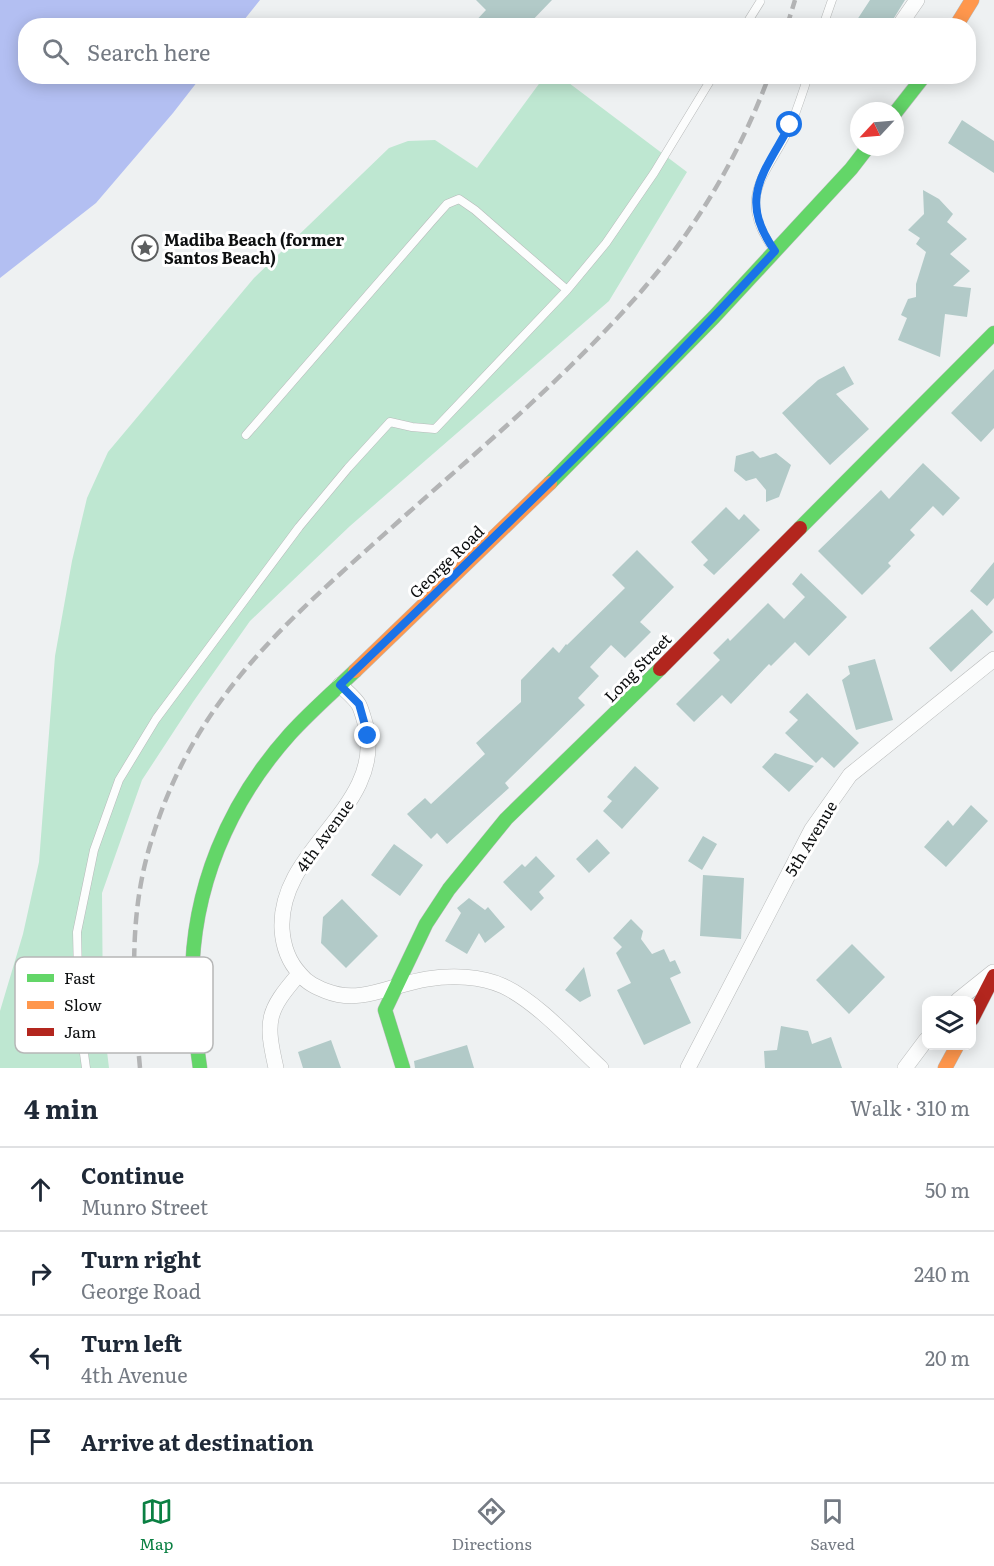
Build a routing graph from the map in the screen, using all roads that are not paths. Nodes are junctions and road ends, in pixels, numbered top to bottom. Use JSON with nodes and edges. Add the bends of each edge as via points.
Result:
{"nodes":[{"id":1,"x":832,"y":0,"type":"edge"},
{"id":2,"x":917,"y":0,"type":"edge"},
{"id":3,"x":972,"y":0,"type":"edge"},
{"id":4,"x":759,"y":1,"type":"edge"},
{"id":5,"x":749,"y":18,"type":"edge"},
{"id":6,"x":826,"y":18,"type":"edge"},
{"id":7,"x":905,"y":18,"type":"edge"},
{"id":8,"x":961,"y":18,"type":"edge"},
{"id":9,"x":708,"y":84,"type":"edge"},
{"id":10,"x":805,"y":84,"type":"edge"},
{"id":11,"x":918,"y":84,"type":"edge"},
{"id":12,"x":904,"y":102,"type":"edge"},
{"id":13,"x":861,"y":156,"type":"edge"},
{"id":14,"x":775,"y":251,"type":"junction"},
{"id":15,"x":567,"y":290,"type":"junction"},
{"id":16,"x":994,"y":333,"type":"edge"},
{"id":17,"x":246,"y":435,"type":"dead end"},
{"id":18,"x":994,"y":659,"type":"edge"},
{"id":19,"x":340,"y":685,"type":"junction"},
{"id":20,"x":77,"y":957,"type":"edge"},
{"id":21,"x":193,"y":957,"type":"edge"},
{"id":22,"x":994,"y":970,"type":"edge"},
{"id":23,"x":299,"y":974,"type":"junction"},
{"id":24,"x":994,"y":976,"type":"edge"},
{"id":25,"x":397,"y":987,"type":"junction"},
{"id":26,"x":963,"y":996,"type":"edge"},
{"id":27,"x":976,"y":1011,"type":"edge"},
{"id":28,"x":922,"y":1046,"type":"edge"},
{"id":29,"x":955,"y":1050,"type":"edge"},
{"id":30,"x":84,"y":1053,"type":"edge"},
{"id":31,"x":198,"y":1053,"type":"edge"},
{"id":32,"x":86,"y":1068,"type":"edge"},
{"id":33,"x":200,"y":1068,"type":"edge"},
{"id":34,"x":276,"y":1068,"type":"edge"},
{"id":35,"x":403,"y":1068,"type":"edge"},
{"id":36,"x":600,"y":1068,"type":"edge"},
{"id":37,"x":688,"y":1068,"type":"edge"},
{"id":38,"x":905,"y":1068,"type":"edge"},
{"id":39,"x":945,"y":1068,"type":"edge"}],
"edges":[{"from":1,"to":6,"type":"lane"},
{"from":2,"to":7,"type":"street"},
{"from":3,"to":8,"type":"street"},
{"from":4,"to":5,"type":"lane"},
{"from":9,"to":15,"type":"lane","via":[[654,173],[606,243]]},
{"from":10,"to":14,"type":"lane","via":[[790,125],[757,186],[755,216]]},
{"from":11,"to":12,"type":"street"},
{"from":13,"to":14,"type":"street","name":"George Road"},
{"from":14,"to":19,"type":"street","name":"George Road","via":[[573,460]]},
{"from":15,"to":17,"type":"lane","via":[[464,201],[453,200]]},
{"from":15,"to":20,"type":"lane","via":[[435,429],[390,422],[299,527],[156,719],[119,780],[94,850],[76,932]]},
{"from":16,"to":25,"type":"street","name":"Long Street","via":[[506,819],[426,924]]},
{"from":18,"to":37,"type":"street","name":"5th Avenue","via":[[850,775],[812,829]]},
{"from":19,"to":21,"type":"street","name":"George Road","via":[[290,734],[238,805],[204,889]]},
{"from":19,"to":23,"type":"street","name":"4th Avenue","via":[[359,704],[369,753],[356,789],[303,862],[284,902],[283,943]]},
{"from":22,"to":26,"type":"street"},
{"from":23,"to":25,"type":"street","name":"4th Avenue","via":[[306,982],[338,996],[360,996]]},
{"from":23,"to":34,"type":"street","via":[[281,995],[271,1017],[269,1036]]},
{"from":24,"to":27,"type":"street"},
{"from":25,"to":35,"type":"street","name":"Long Street","via":[[385,1010]]},
{"from":25,"to":36,"type":"street","name":"4th Avenue","via":[[446,977],[467,977],[503,986],[530,1003]]},
{"from":28,"to":38,"type":"street"},
{"from":29,"to":39,"type":"street"},
{"from":30,"to":32,"type":"lane"},
{"from":31,"to":33,"type":"street","name":"George Road"}]}
